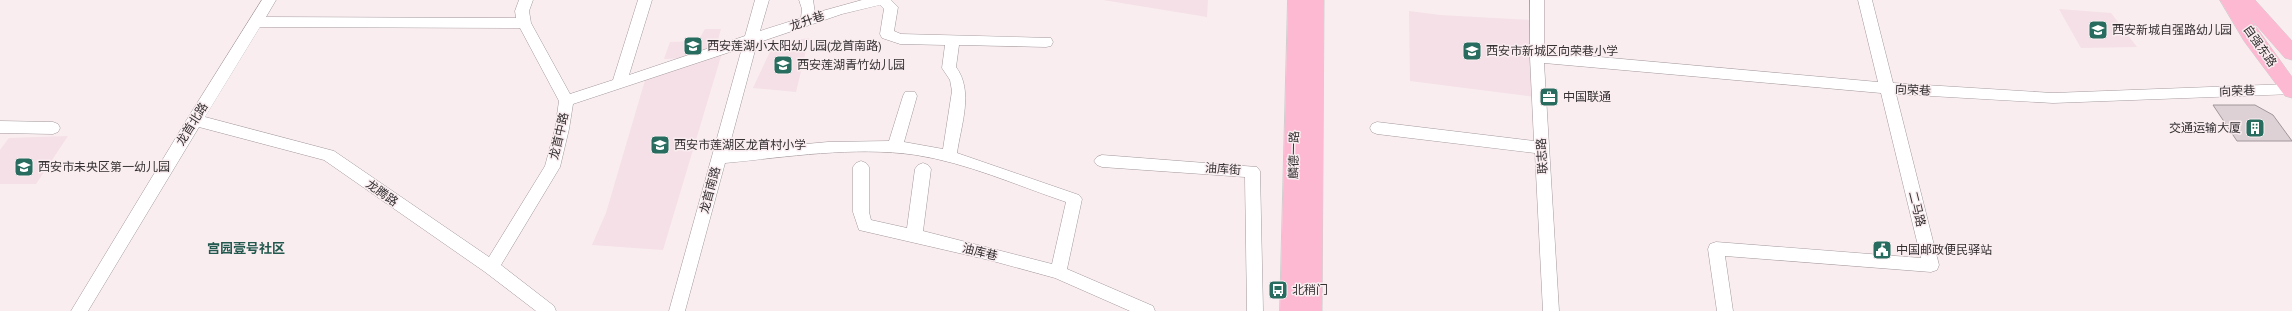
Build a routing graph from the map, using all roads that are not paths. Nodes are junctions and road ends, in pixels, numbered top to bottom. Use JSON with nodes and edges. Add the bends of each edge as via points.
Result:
{"nodes":[{"id":1,"x":269,"y":0,"type":"edge"},
{"id":2,"x":526,"y":0,"type":"edge"},
{"id":3,"x":646,"y":0,"type":"edge"},
{"id":4,"x":762,"y":0,"type":"edge"},
{"id":5,"x":806,"y":0,"type":"edge"},
{"id":6,"x":1297,"y":0,"type":"edge"},
{"id":7,"x":1315,"y":0,"type":"edge"},
{"id":8,"x":1537,"y":0,"type":"edge"},
{"id":9,"x":1865,"y":0,"type":"edge"},
{"id":10,"x":2221,"y":0,"type":"edge"},
{"id":11,"x":2229,"y":0,"type":"edge"},
{"id":12,"x":2244,"y":0,"type":"edge"},
{"id":13,"x":2262,"y":0,"type":"edge"},
{"id":14,"x":847,"y":4,"type":"edge"},
{"id":15,"x":256,"y":22,"type":"junction"},
{"id":16,"x":807,"y":22,"type":"junction"},
{"id":17,"x":524,"y":23,"type":"junction"},
{"id":18,"x":2251,"y":36,"type":"junction"},
{"id":19,"x":751,"y":40,"type":"junction"},
{"id":20,"x":953,"y":40,"type":"junction"},
{"id":21,"x":1046,"y":42,"type":"dead end"},
{"id":22,"x":2289,"y":49,"type":"edge"},
{"id":23,"x":1537,"y":57,"type":"junction"},
{"id":24,"x":619,"y":83,"type":"junction"},
{"id":25,"x":1887,"y":88,"type":"junction"},
{"id":26,"x":2291,"y":90,"type":"edge"},
{"id":27,"x":910,"y":96,"type":"dead end"},
{"id":28,"x":566,"y":101,"type":"junction"},
{"id":29,"x":194,"y":120,"type":"junction"},
{"id":30,"x":0,"y":128,"type":"edge"},
{"id":31,"x":53,"y":128,"type":"dead end"},
{"id":32,"x":1377,"y":128,"type":"dead end"},
{"id":33,"x":895,"y":147,"type":"junction"},
{"id":34,"x":1542,"y":148,"type":"junction"},
{"id":35,"x":719,"y":158,"type":"junction"},
{"id":36,"x":949,"y":158,"type":"junction"},
{"id":37,"x":1102,"y":160,"type":"dead end"},
{"id":38,"x":861,"y":167,"type":"dead end"},
{"id":39,"x":923,"y":169,"type":"dead end"},
{"id":40,"x":914,"y":237,"type":"junction"},
{"id":41,"x":491,"y":266,"type":"junction"},
{"id":42,"x":1058,"y":272,"type":"junction"},
{"id":43,"x":79,"y":311,"type":"edge"},
{"id":44,"x":548,"y":311,"type":"edge"},
{"id":45,"x":677,"y":311,"type":"edge"},
{"id":46,"x":1147,"y":311,"type":"edge"},
{"id":47,"x":1255,"y":311,"type":"edge"},
{"id":48,"x":1291,"y":311,"type":"edge"},
{"id":49,"x":1311,"y":311,"type":"edge"},
{"id":50,"x":1551,"y":311,"type":"edge"},
{"id":51,"x":1725,"y":311,"type":"edge"}],
"edges":[{"from":1,"to":15,"type":"street","name":"龙首北路"},
{"from":2,"to":17,"type":"street","name":"龙首中路","via":[[522,10]]},
{"from":3,"to":24,"type":"street"},
{"from":4,"to":19,"type":"street","name":"龙首南路"},
{"from":5,"to":16,"type":"street","via":[[810,9]]},
{"from":6,"to":48,"type":"main road","name":"麟德一路"},
{"from":7,"to":49,"type":"main road","name":"麟德一路"},
{"from":8,"to":23,"type":"street","name":"联志路"},
{"from":9,"to":25,"type":"street","name":"二马路"},
{"from":10,"to":18,"type":"main road"},
{"from":11,"to":18,"type":"main road","name":"自强东路"},
{"from":12,"to":22,"type":"main road","name":"自强东路"},
{"from":13,"to":22,"type":"main road","via":[[2271,12]]},
{"from":14,"to":16,"type":"street","name":"龙升巷"},
{"from":14,"to":20,"type":"street","name":"龙升巷","via":[[882,0],[891,7],[886,29],[890,37]]},
{"from":15,"to":17,"type":"street"},
{"from":15,"to":29,"type":"street","name":"龙首北路"},
{"from":16,"to":19,"type":"street","name":"龙升巷"},
{"from":17,"to":28,"type":"street","name":"龙首中路"},
{"from":18,"to":26,"type":"main road","name":"自强东路"},
{"from":19,"to":24,"type":"street","name":"龙升巷"},
{"from":19,"to":35,"type":"street","name":"龙首南路"},
{"from":20,"to":21,"type":"street","name":"龙升巷"},
{"from":20,"to":36,"type":"street","via":[[949,68],[957,79],[959,91]]},
{"from":23,"to":25,"type":"street","name":"向荣巷"},
{"from":23,"to":34,"type":"street","name":"联志路"},
{"from":24,"to":28,"type":"street","name":"龙升巷"},
{"from":25,"to":26,"type":"street","name":"向荣巷","via":[[2052,98]]},
{"from":25,"to":51,"type":"street","name":"二马路","via":[[1931,265],[1716,249]]},
{"from":27,"to":33,"type":"street"},
{"from":28,"to":41,"type":"street","name":"龙首中路","via":[[552,167]]},
{"from":29,"to":41,"type":"street","name":"龙腾路","via":[[329,155]]},
{"from":29,"to":43,"type":"street","name":"龙首北路"},
{"from":30,"to":31,"type":"street"},
{"from":32,"to":34,"type":"street"},
{"from":33,"to":35,"type":"street","via":[[839,147]]},
{"from":33,"to":36,"type":"street"},
{"from":34,"to":50,"type":"street","name":"联志路"},
{"from":35,"to":45,"type":"street","name":"龙首南路"},
{"from":36,"to":42,"type":"street","via":[[1074,199]]},
{"from":37,"to":47,"type":"street","name":"油库街","via":[[1252,172]]},
{"from":38,"to":40,"type":"street","name":"油库巷","via":[[860,212],[863,223]]},
{"from":39,"to":40,"type":"street"},
{"from":40,"to":42,"type":"street","name":"油库巷","via":[[989,253]]},
{"from":41,"to":44,"type":"street","name":"龙腾路"},
{"from":42,"to":46,"type":"street","name":"油库巷"}]}
